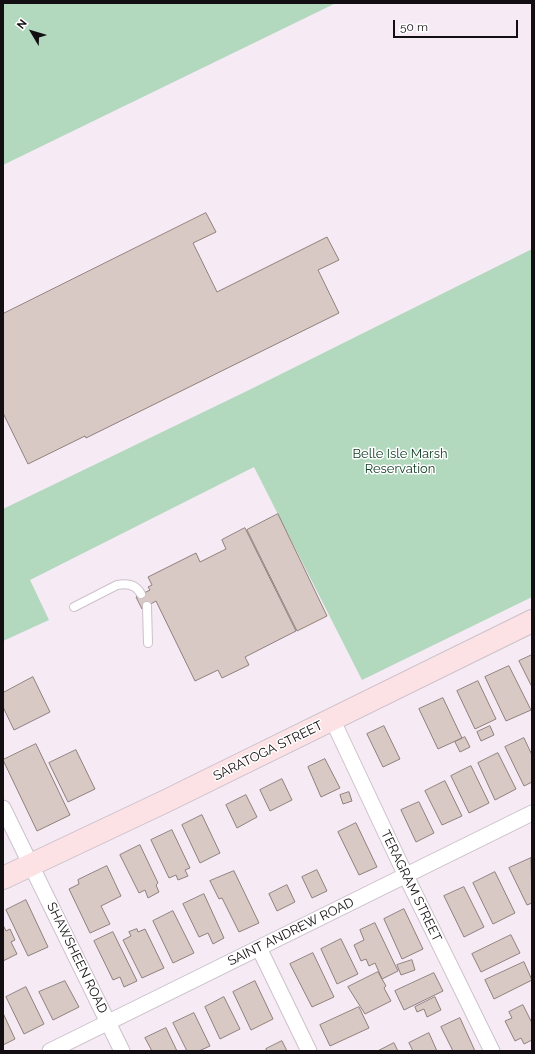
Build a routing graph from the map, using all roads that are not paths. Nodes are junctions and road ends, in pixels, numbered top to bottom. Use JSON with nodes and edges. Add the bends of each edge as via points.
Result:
{"nodes":[{"id":1,"x":141,"y":594,"type":"dead end"},
{"id":2,"x":147,"y":606,"type":"dead end"},
{"id":3,"x":74,"y":607,"type":"dead end"},
{"id":4,"x":532,"y":621,"type":"edge"},
{"id":5,"x":148,"y":644,"type":"dead end"},
{"id":6,"x":332,"y":719,"type":"junction"},
{"id":7,"x":3,"y":808,"type":"edge"},
{"id":8,"x":532,"y":813,"type":"edge"},
{"id":9,"x":32,"y":864,"type":"junction"},
{"id":10,"x":406,"y":876,"type":"junction"},
{"id":11,"x":3,"y":878,"type":"edge"},
{"id":12,"x":259,"y":948,"type":"junction"},
{"id":13,"x":109,"y":1022,"type":"junction"},
{"id":14,"x":50,"y":1051,"type":"edge"},
{"id":15,"x":122,"y":1051,"type":"edge"},
{"id":16,"x":309,"y":1051,"type":"edge"},
{"id":17,"x":492,"y":1051,"type":"edge"}],
"edges":[{"from":1,"to":3,"type":"lane","via":[[135,587],[117,585]]},
{"from":2,"to":5,"type":"lane"},
{"from":4,"to":6,"type":"main road","name":"SARATOGA STREET"},
{"from":6,"to":9,"type":"main road","name":"SARATOGA STREET","via":[[166,802]]},
{"from":6,"to":10,"type":"street","name":"TERAGRAM STREET"},
{"from":7,"to":9,"type":"street","name":"SHAWSHEEN ROAD"},
{"from":8,"to":10,"type":"street","name":"SAINT ANDREW ROAD"},
{"from":9,"to":11,"type":"main road","name":"SARATOGA STREET"},
{"from":9,"to":13,"type":"street","name":"SHAWSHEEN ROAD"},
{"from":10,"to":12,"type":"street","name":"SAINT ANDREW ROAD"},
{"from":10,"to":17,"type":"street","name":"TERAGRAM STREET"},
{"from":12,"to":13,"type":"street","name":"SAINT ANDREW ROAD"},
{"from":12,"to":16,"type":"street"},
{"from":13,"to":14,"type":"street","name":"SAINT ANDREW ROAD"},
{"from":13,"to":15,"type":"street","name":"SHAWSHEEN ROAD"}]}
